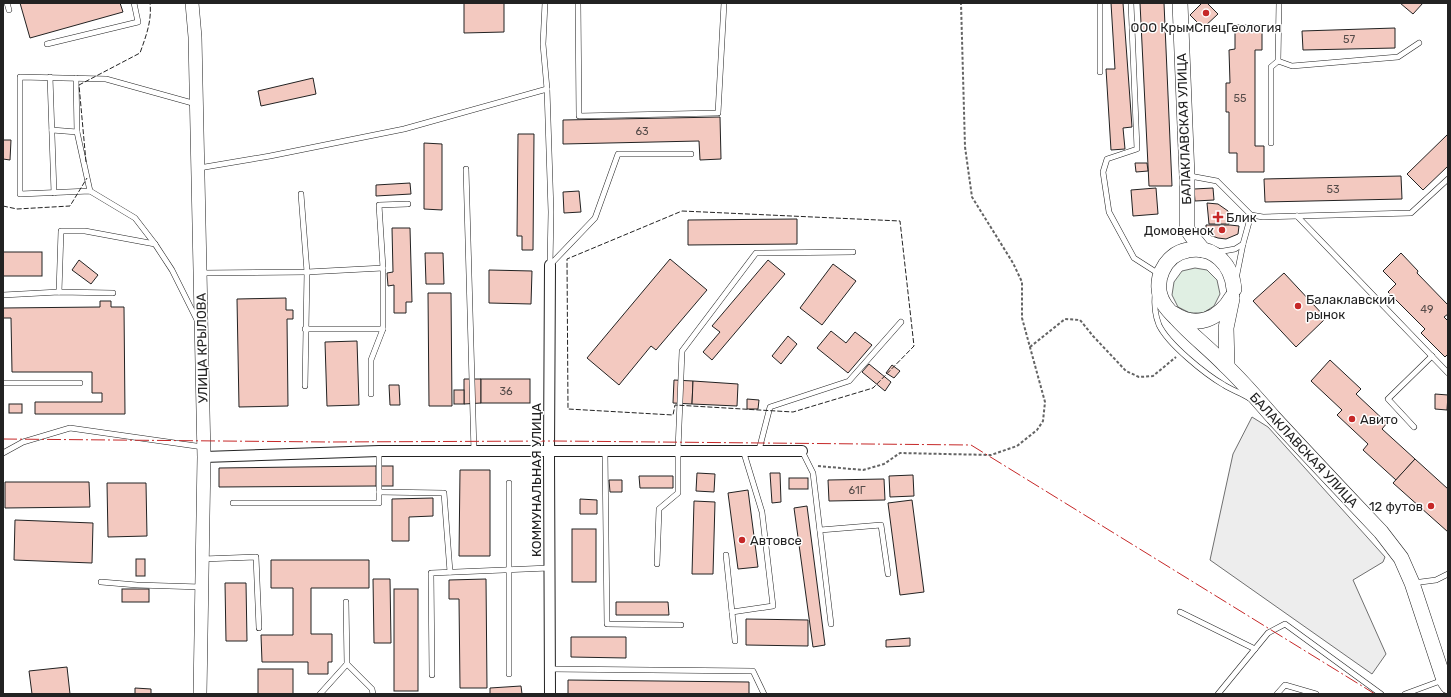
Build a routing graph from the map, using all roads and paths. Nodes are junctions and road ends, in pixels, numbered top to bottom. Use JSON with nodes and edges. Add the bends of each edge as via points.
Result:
{"nodes":[{"id":1,"x":7,"y":3,"type":"edge"},
{"id":2,"x":134,"y":3,"type":"edge"},
{"id":3,"x":192,"y":3,"type":"edge"},
{"id":4,"x":546,"y":3,"type":"edge"},
{"id":5,"x":578,"y":3,"type":"edge"},
{"id":6,"x":724,"y":3,"type":"edge"},
{"id":7,"x":961,"y":3,"type":"edge"},
{"id":8,"x":1100,"y":3,"type":"edge"},
{"id":9,"x":1131,"y":3,"type":"edge"},
{"id":10,"x":1180,"y":3,"type":"edge"},
{"id":11,"x":1279,"y":3,"type":"edge"},
{"id":12,"x":9,"y":10,"type":"dead end"},
{"id":13,"x":47,"y":44,"type":"dead end"},
{"id":14,"x":1419,"y":44,"type":"dead end"},
{"id":15,"x":1278,"y":61,"type":"junction"},
{"id":16,"x":1100,"y":72,"type":"dead end"},
{"id":17,"x":50,"y":77,"type":"junction"},
{"id":18,"x":76,"y":78,"type":"junction"},
{"id":19,"x":547,"y":89,"type":"junction"},
{"id":20,"x":196,"y":104,"type":"junction"},
{"id":21,"x":52,"y":130,"type":"junction"},
{"id":22,"x":77,"y":132,"type":"junction"},
{"id":23,"x":1271,"y":143,"type":"dead end"},
{"id":24,"x":691,"y":154,"type":"dead end"},
{"id":25,"x":198,"y":169,"type":"junction"},
{"id":26,"x":466,"y":169,"type":"dead end"},
{"id":27,"x":1187,"y":176,"type":"junction"},
{"id":28,"x":1448,"y":179,"type":"edge"},
{"id":29,"x":90,"y":191,"type":"junction"},
{"id":30,"x":54,"y":193,"type":"junction"},
{"id":31,"x":301,"y":194,"type":"dead end"},
{"id":32,"x":408,"y":204,"type":"dead end"},
{"id":33,"x":1251,"y":215,"type":"junction"},
{"id":34,"x":1297,"y":216,"type":"junction"},
{"id":35,"x":1187,"y":229,"type":"junction"},
{"id":36,"x":155,"y":244,"type":"junction"},
{"id":37,"x":1243,"y":244,"type":"junction"},
{"id":38,"x":1206,"y":251,"type":"junction"},
{"id":39,"x":853,"y":252,"type":"dead end"},
{"id":40,"x":1179,"y":252,"type":"junction"},
{"id":41,"x":550,"y":266,"type":"junction"},
{"id":42,"x":383,"y":268,"type":"junction"},
{"id":43,"x":306,"y":272,"type":"junction"},
{"id":44,"x":200,"y":273,"type":"junction"},
{"id":45,"x":1159,"y":279,"type":"junction"},
{"id":46,"x":59,"y":292,"type":"junction"},
{"id":47,"x":113,"y":293,"type":"dead end"},
{"id":48,"x":1233,"y":293,"type":"junction"},
{"id":49,"x":3,"y":295,"type":"edge"},
{"id":50,"x":1170,"y":312,"type":"junction"},
{"id":51,"x":901,"y":322,"type":"dead end"},
{"id":52,"x":201,"y":328,"type":"junction"},
{"id":53,"x":305,"y":328,"type":"junction"},
{"id":54,"x":383,"y":329,"type":"junction"},
{"id":55,"x":1030,"y":347,"type":"junction"},
{"id":56,"x":1181,"y":352,"type":"junction"},
{"id":57,"x":1432,"y":356,"type":"junction"},
{"id":58,"x":1227,"y":366,"type":"junction"},
{"id":59,"x":1448,"y":373,"type":"edge"},
{"id":60,"x":3,"y":383,"type":"edge"},
{"id":61,"x":80,"y":383,"type":"dead end"},
{"id":62,"x":304,"y":386,"type":"dead end"},
{"id":63,"x":371,"y":394,"type":"dead end"},
{"id":64,"x":1261,"y":404,"type":"junction"},
{"id":65,"x":1414,"y":427,"type":"dead end"},
{"id":66,"x":678,"y":450,"type":"junction"},
{"id":67,"x":743,"y":450,"type":"junction"},
{"id":68,"x":759,"y":450,"type":"junction"},
{"id":69,"x":379,"y":451,"type":"junction"},
{"id":70,"x":802,"y":451,"type":"joint"},
{"id":71,"x":204,"y":452,"type":"junction"},
{"id":72,"x":474,"y":452,"type":"junction"},
{"id":73,"x":549,"y":452,"type":"junction"},
{"id":74,"x":605,"y":452,"type":"junction"},
{"id":75,"x":3,"y":453,"type":"edge"},
{"id":76,"x":809,"y":465,"type":"junction"},
{"id":77,"x":509,"y":483,"type":"dead end"},
{"id":78,"x":379,"y":492,"type":"junction"},
{"id":79,"x":233,"y":503,"type":"dead end"},
{"id":80,"x":820,"y":530,"type":"junction"},
{"id":81,"x":726,"y":554,"type":"dead end"},
{"id":82,"x":202,"y":559,"type":"junction"},
{"id":83,"x":657,"y":564,"type":"dead end"},
{"id":84,"x":550,"y":568,"type":"junction"},
{"id":85,"x":509,"y":570,"type":"junction"},
{"id":86,"x":450,"y":572,"type":"junction"},
{"id":87,"x":888,"y":574,"type":"dead end"},
{"id":88,"x":1448,"y":574,"type":"edge"},
{"id":89,"x":101,"y":582,"type":"dead end"},
{"id":90,"x":1412,"y":583,"type":"junction"},
{"id":91,"x":202,"y":587,"type":"junction"},
{"id":92,"x":346,"y":602,"type":"dead end"},
{"id":93,"x":732,"y":612,"type":"junction"},
{"id":94,"x":1180,"y":612,"type":"dead end"},
{"id":95,"x":831,"y":624,"type":"dead end"},
{"id":96,"x":681,"y":625,"type":"dead end"},
{"id":97,"x":259,"y":628,"type":"dead end"},
{"id":98,"x":735,"y":641,"type":"dead end"},
{"id":99,"x":1254,"y":649,"type":"junction"},
{"id":100,"x":347,"y":664,"type":"junction"},
{"id":101,"x":550,"y":669,"type":"junction"},
{"id":102,"x":509,"y":674,"type":"dead end"},
{"id":103,"x":432,"y":675,"type":"dead end"},
{"id":104,"x":1446,"y":683,"type":"edge"},
{"id":105,"x":200,"y":694,"type":"edge"},
{"id":106,"x":320,"y":694,"type":"edge"},
{"id":107,"x":373,"y":694,"type":"edge"},
{"id":108,"x":550,"y":694,"type":"edge"},
{"id":109,"x":764,"y":694,"type":"edge"},
{"id":110,"x":1218,"y":694,"type":"edge"},
{"id":111,"x":1277,"y":694,"type":"edge"},
{"id":112,"x":1316,"y":694,"type":"edge"},
{"id":113,"x":1381,"y":694,"type":"edge"},
{"id":114,"x":1405,"y":694,"type":"edge"}],
"edges":[{"from":1,"to":12,"type":"lane"},
{"from":2,"to":13,"type":"lane","via":[[138,22]]},
{"from":3,"to":20,"type":"street","name":"УЛИЦА КРЫЛОВА"},
{"from":4,"to":19,"type":"lane","via":[[543,44]]},
{"from":5,"to":6,"type":"lane","via":[[579,116],[718,113]]},
{"from":7,"to":55,"type":"path","via":[[965,146],[972,197],[1022,282],[1022,318]]},
{"from":8,"to":16,"type":"lane"},
{"from":9,"to":45,"type":"lane","via":[[1137,149],[1107,159],[1103,172],[1109,212],[1134,258]]},
{"from":10,"to":27,"type":"main road","name":"БАЛАКЛАВСКАЯ УЛИЦА"},
{"from":11,"to":15,"type":"lane"},
{"from":14,"to":15,"type":"lane","via":[[1398,57],[1292,66]]},
{"from":15,"to":23,"type":"lane","via":[[1271,67]]},
{"from":17,"to":18,"type":"lane"},
{"from":17,"to":21,"type":"lane"},
{"from":17,"to":30,"type":"lane","via":[[20,77],[20,194]]},
{"from":18,"to":20,"type":"lane","via":[[106,79]]},
{"from":18,"to":22,"type":"lane"},
{"from":19,"to":25,"type":"lane","via":[[404,128]]},
{"from":19,"to":41,"type":"lane"},
{"from":20,"to":25,"type":"street","name":"УЛИЦА КРЫЛОВА"},
{"from":21,"to":22,"type":"lane"},
{"from":21,"to":30,"type":"lane"},
{"from":22,"to":29,"type":"lane"},
{"from":24,"to":41,"type":"lane","via":[[618,154],[595,218]]},
{"from":25,"to":44,"type":"street","name":"УЛИЦА КРЫЛОВА"},
{"from":26,"to":72,"type":"lane"},
{"from":27,"to":33,"type":"lane","via":[[1217,181]]},
{"from":27,"to":35,"type":"main road","name":"БАЛАКЛАВСКАЯ УЛИЦА"},
{"from":28,"to":34,"type":"lane","via":[[1411,213]]},
{"from":29,"to":30,"type":"lane"},
{"from":29,"to":36,"type":"lane","via":[[135,218]]},
{"from":31,"to":43,"type":"lane"},
{"from":32,"to":42,"type":"lane","via":[[379,205]]},
{"from":33,"to":34,"type":"lane"},
{"from":33,"to":37,"type":"lane"},
{"from":34,"to":57,"type":"lane"},
{"from":35,"to":38,"type":"main road"},
{"from":35,"to":40,"type":"main road","name":"БАЛАКЛАВСКАЯ УЛИЦА"},
{"from":36,"to":46,"type":"lane","via":[[85,231],[61,231]]},
{"from":36,"to":52,"type":"lane","via":[[172,270]]},
{"from":37,"to":38,"type":"lane","via":[[1227,251]]},
{"from":37,"to":48,"type":"lane"},
{"from":38,"to":40,"type":"main road","via":[[1194,249]]},
{"from":38,"to":48,"type":"main road","via":[[1216,255],[1227,266],[1234,281]]},
{"from":39,"to":66,"type":"lane","via":[[756,253],[682,351]]},
{"from":40,"to":45,"type":"main road","via":[[1167,261]]},
{"from":41,"to":73,"type":"street","name":"КОММУНАЛЬНАЯ УЛИЦА"},
{"from":42,"to":43,"type":"lane"},
{"from":42,"to":54,"type":"lane"},
{"from":43,"to":44,"type":"lane"},
{"from":43,"to":53,"type":"lane"},
{"from":44,"to":52,"type":"street","name":"УЛИЦА КРЫЛОВА"},
{"from":45,"to":50,"type":"main road","name":"БАЛАКЛАВСКАЯ УЛИЦА","via":[[1162,299]]},
{"from":45,"to":56,"type":"lane","via":[[1154,293],[1156,314],[1160,326]]},
{"from":46,"to":47,"type":"lane"},
{"from":46,"to":49,"type":"lane"},
{"from":48,"to":50,"type":"main road","via":[[1226,308],[1205,320],[1192,321]]},
{"from":48,"to":58,"type":"main road","via":[[1226,328]]},
{"from":50,"to":58,"type":"main road","name":"БАЛАКЛАВСКАЯ УЛИЦА","via":[[1190,334]]},
{"from":51,"to":68,"type":"lane","via":[[849,381],[770,407]]},
{"from":52,"to":71,"type":"street","name":"УЛИЦА КРЫЛОВА"},
{"from":53,"to":54,"type":"lane"},
{"from":53,"to":62,"type":"lane"},
{"from":54,"to":63,"type":"lane","via":[[371,360]]},
{"from":55,"to":56,"type":"path","via":[[1065,319],[1080,320],[1126,371],[1139,377],[1153,376]]},
{"from":55,"to":76,"type":"path","via":[[1045,402],[1042,421],[1037,430],[1017,446],[991,455],[900,453],[884,464],[864,470]]},
{"from":56,"to":64,"type":"lane","via":[[1216,380]]},
{"from":57,"to":59,"type":"lane"},
{"from":57,"to":65,"type":"lane","via":[[1388,399]]},
{"from":58,"to":64,"type":"main road","name":"БАЛАКЛАВСКАЯ УЛИЦА"},
{"from":60,"to":61,"type":"lane"},
{"from":64,"to":90,"type":"main road","name":"БАЛАКЛАВСКАЯ УЛИЦА","via":[[1381,532],[1401,558]]},
{"from":66,"to":67,"type":"street"},
{"from":66,"to":74,"type":"street"},
{"from":66,"to":83,"type":"lane","via":[[678,493],[658,509]]},
{"from":67,"to":68,"type":"street"},
{"from":67,"to":93,"type":"lane","via":[[762,512],[773,606]]},
{"from":68,"to":70,"type":"street"},
{"from":69,"to":71,"type":"street"},
{"from":69,"to":72,"type":"street"},
{"from":69,"to":78,"type":"lane"},
{"from":70,"to":76,"type":"lane"},
{"from":71,"to":75,"type":"lane","via":[[70,428],[23,442]]},
{"from":71,"to":82,"type":"street","name":"УЛИЦА КРЫЛОВА"},
{"from":72,"to":73,"type":"street"},
{"from":73,"to":74,"type":"street"},
{"from":73,"to":84,"type":"street","name":"КОММУНАЛЬНАЯ УЛИЦА"},
{"from":74,"to":96,"type":"lane","via":[[607,624]]},
{"from":76,"to":80,"type":"lane","via":[[813,473]]},
{"from":77,"to":85,"type":"lane"},
{"from":78,"to":79,"type":"lane","via":[[379,503]]},
{"from":78,"to":86,"type":"lane","via":[[444,493]]},
{"from":80,"to":87,"type":"lane","via":[[881,525]]},
{"from":80,"to":95,"type":"lane"},
{"from":81,"to":93,"type":"lane"},
{"from":82,"to":91,"type":"street","name":"УЛИЦА КРЫЛОВА"},
{"from":82,"to":97,"type":"lane","via":[[256,557]]},
{"from":84,"to":85,"type":"lane"},
{"from":84,"to":101,"type":"street","name":"КОММУНАЛЬНАЯ УЛИЦА"},
{"from":85,"to":86,"type":"lane"},
{"from":85,"to":102,"type":"lane"},
{"from":86,"to":103,"type":"lane","via":[[432,573]]},
{"from":88,"to":90,"type":"lane","via":[[1436,580]]},
{"from":89,"to":91,"type":"lane"},
{"from":90,"to":104,"type":"main road","name":"БАЛАКЛАВСКАЯ УЛИЦА"},
{"from":91,"to":105,"type":"street","name":"УЛИЦА КРЫЛОВА"},
{"from":92,"to":100,"type":"lane"},
{"from":93,"to":98,"type":"lane"},
{"from":94,"to":99,"type":"lane"},
{"from":99,"to":110,"type":"lane"},
{"from":99,"to":113,"type":"lane","via":[[1268,633],[1285,624]]},
{"from":100,"to":106,"type":"lane"},
{"from":100,"to":107,"type":"lane","via":[[372,689]]},
{"from":101,"to":108,"type":"street","name":"КОММУНАЛЬНАЯ УЛИЦА"},
{"from":101,"to":109,"type":"lane","via":[[753,671]]},
{"from":104,"to":114,"type":"lane"},
{"from":111,"to":112,"type":"lane","via":[[1284,685]]}]}
